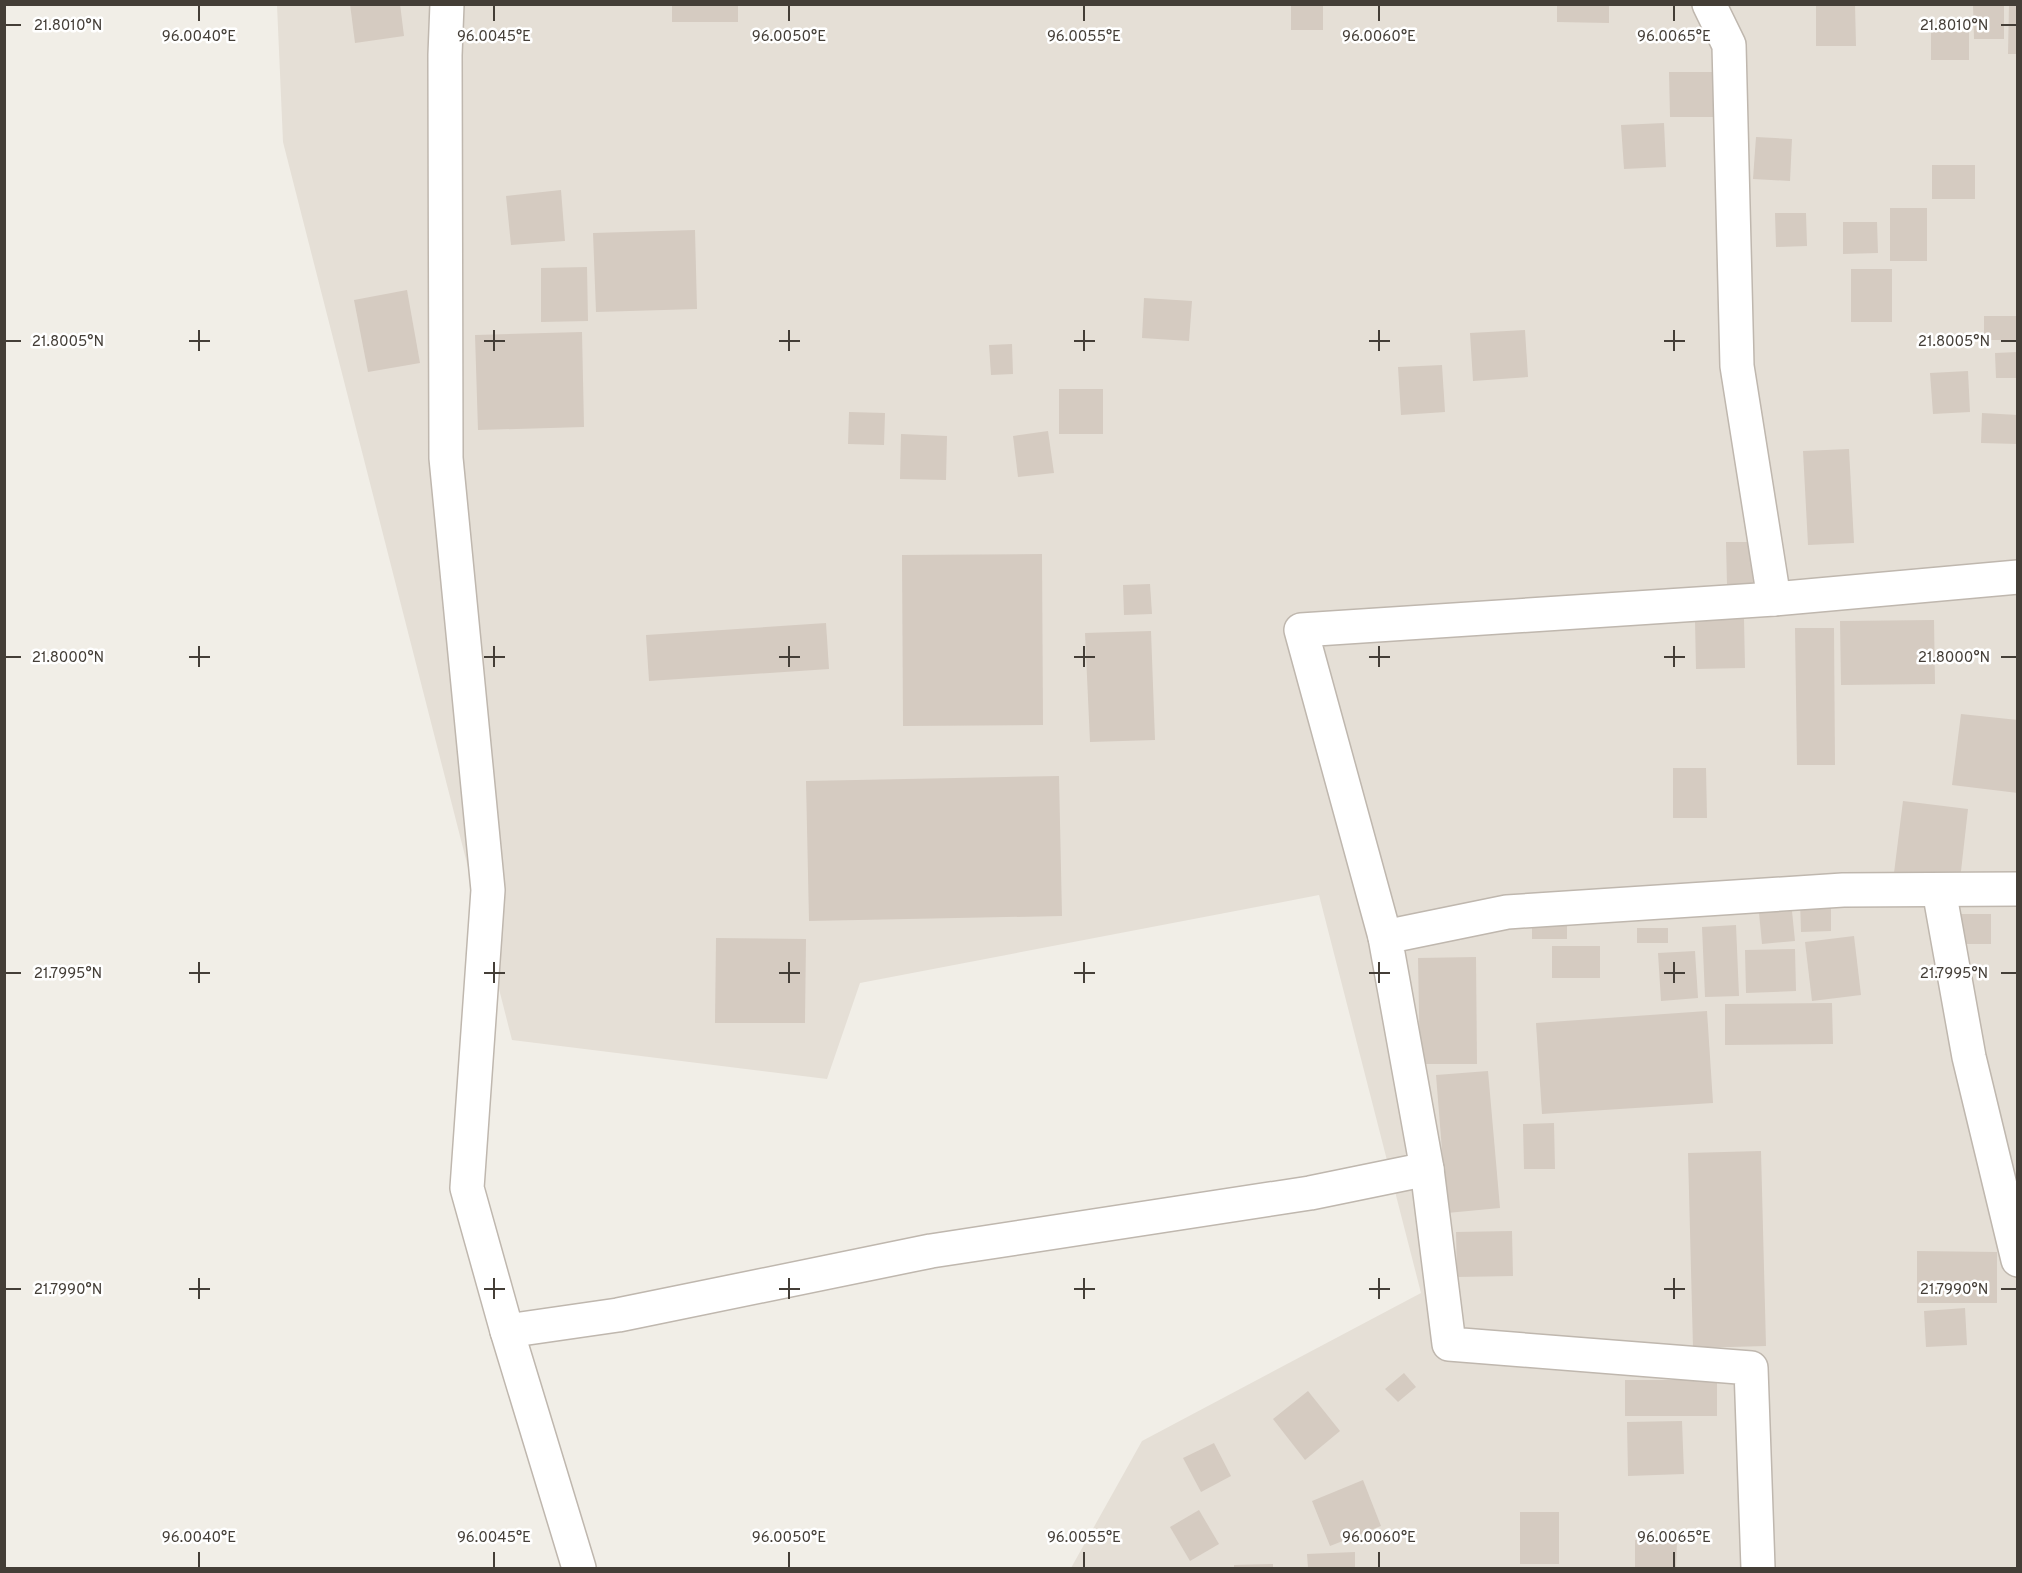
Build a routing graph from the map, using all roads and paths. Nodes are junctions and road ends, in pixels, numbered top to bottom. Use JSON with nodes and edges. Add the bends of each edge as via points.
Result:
{"nodes":[{"id":1,"x":447,"y":4,"type":"edge"},
{"id":2,"x":1709,"y":4,"type":"edge"},
{"id":3,"x":2018,"y":578,"type":"edge"},
{"id":4,"x":1773,"y":599,"type":"junction"},
{"id":5,"x":2018,"y":889,"type":"edge"},
{"id":6,"x":1939,"y":890,"type":"junction"},
{"id":7,"x":1385,"y":937,"type":"junction"},
{"id":8,"x":1426,"y":1169,"type":"junction"},
{"id":9,"x":2018,"y":1260,"type":"edge"},
{"id":10,"x":507,"y":1331,"type":"junction"},
{"id":11,"x":579,"y":1569,"type":"edge"},
{"id":12,"x":1758,"y":1569,"type":"edge"}],
"edges":[{"from":1,"to":10,"type":"street","via":[[446,458],[488,890],[467,1188]]},
{"from":2,"to":4,"type":"street","via":[[1729,45],[1737,366]]},
{"from":3,"to":4,"type":"street"},
{"from":4,"to":7,"type":"street","via":[[1301,630]]},
{"from":5,"to":6,"type":"street"},
{"from":6,"to":7,"type":"street","via":[[1843,890],[1507,912]]},
{"from":6,"to":9,"type":"street","via":[[1969,1057]]},
{"from":7,"to":8,"type":"street"},
{"from":8,"to":10,"type":"street","via":[[1310,1193],[932,1251],[618,1315]]},
{"from":8,"to":12,"type":"street","via":[[1449,1344],[1751,1368]]},
{"from":10,"to":11,"type":"street"}]}
